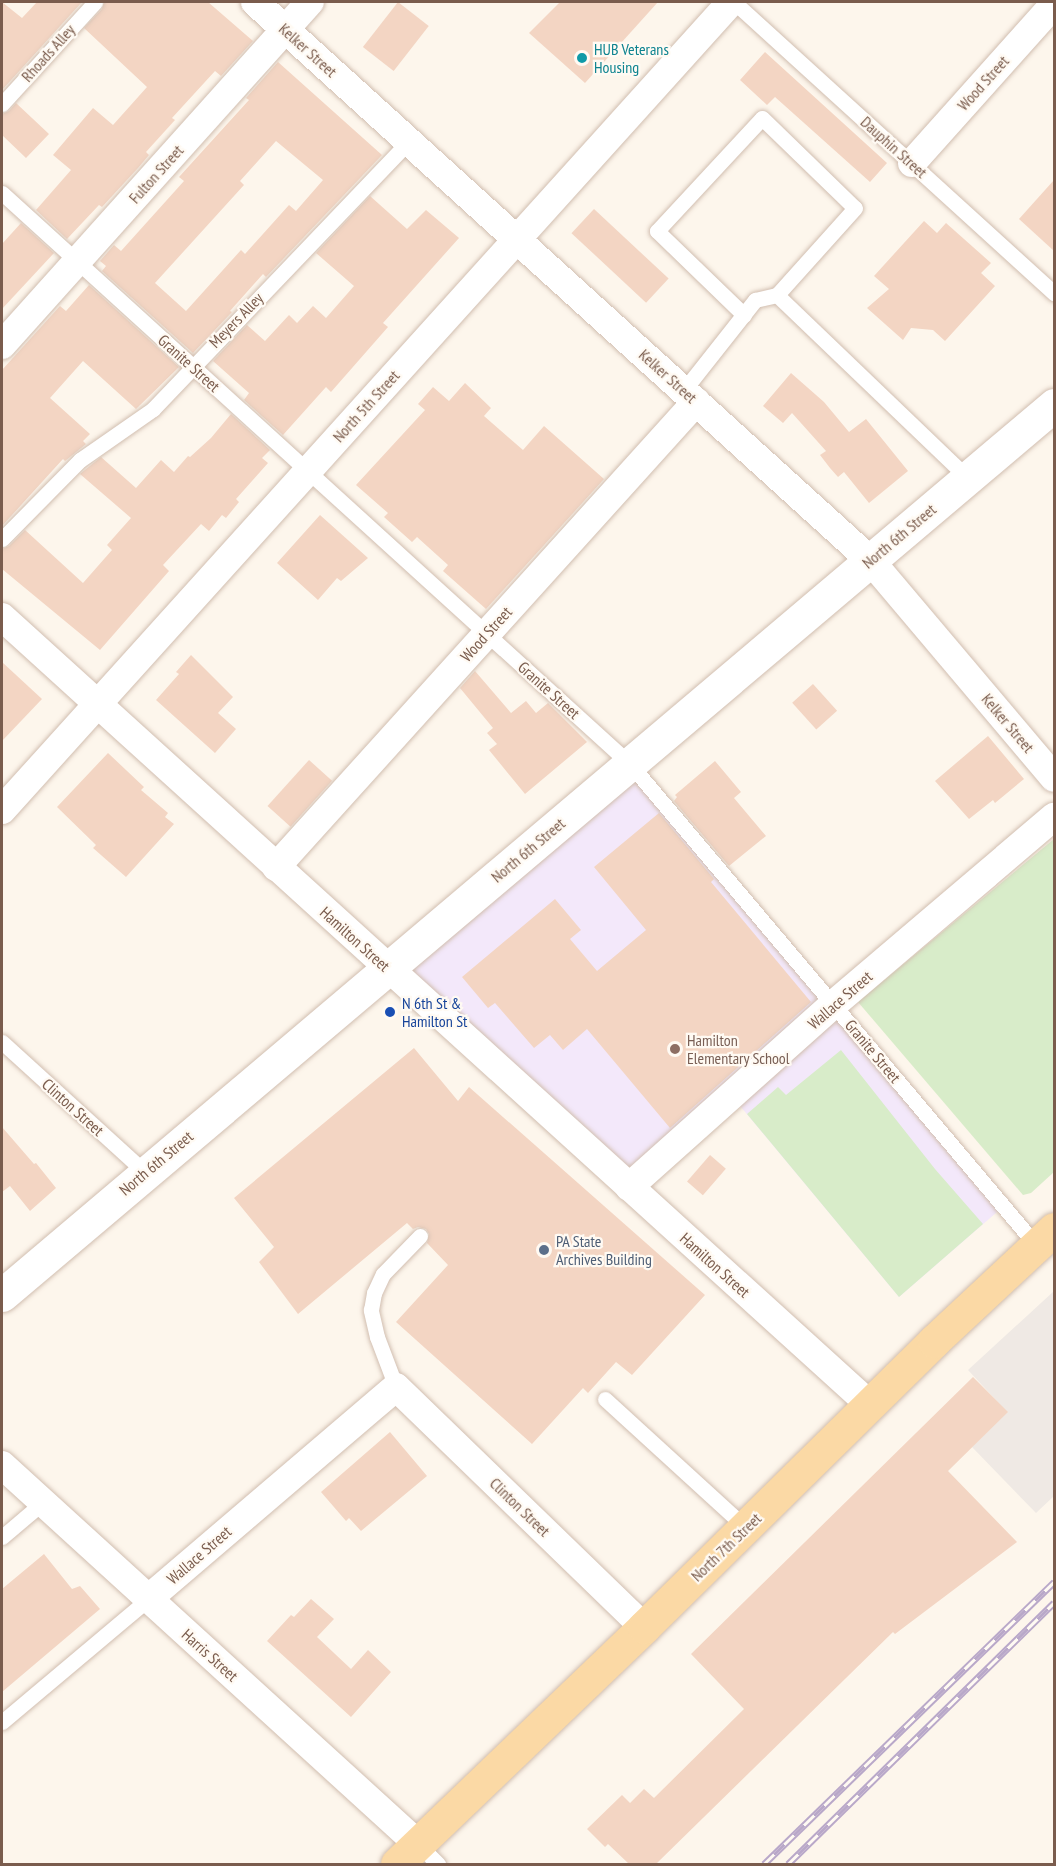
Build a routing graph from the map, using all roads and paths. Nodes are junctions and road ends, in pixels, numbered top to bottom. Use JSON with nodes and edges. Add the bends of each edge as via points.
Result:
{"nodes":[{"id":1,"x":95,"y":2,"type":"edge"},
{"id":2,"x":255,"y":2,"type":"edge"},
{"id":3,"x":310,"y":2,"type":"edge"},
{"id":4,"x":733,"y":2,"type":"edge"},
{"id":5,"x":1054,"y":4,"type":"edge"},
{"id":6,"x":286,"y":30,"type":"junction"},
{"id":7,"x":2,"y":104,"type":"edge"},
{"id":8,"x":410,"y":141,"type":"junction"},
{"id":9,"x":912,"y":163,"type":"junction"},
{"id":10,"x":2,"y":193,"type":"edge"},
{"id":11,"x":517,"y":239,"type":"junction"},
{"id":12,"x":77,"y":261,"type":"junction"},
{"id":13,"x":1054,"y":293,"type":"edge"},
{"id":14,"x":777,"y":295,"type":"junction"},
{"id":15,"x":744,"y":315,"type":"junction"},
{"id":16,"x":2,"y":345,"type":"edge"},
{"id":17,"x":192,"y":366,"type":"junction"},
{"id":18,"x":690,"y":396,"type":"junction"},
{"id":19,"x":1054,"y":405,"type":"edge"},
{"id":20,"x":308,"y":471,"type":"junction"},
{"id":21,"x":968,"y":478,"type":"junction"},
{"id":22,"x":2,"y":539,"type":"edge"},
{"id":23,"x":870,"y":560,"type":"junction"},
{"id":24,"x":2,"y":617,"type":"edge"},
{"id":25,"x":486,"y":634,"type":"junction"},
{"id":26,"x":97,"y":704,"type":"junction"},
{"id":27,"x":630,"y":764,"type":"junction"},
{"id":28,"x":1054,"y":778,"type":"edge"},
{"id":29,"x":2,"y":810,"type":"edge"},
{"id":30,"x":1054,"y":817,"type":"edge"},
{"id":31,"x":276,"y":867,"type":"junction"},
{"id":32,"x":388,"y":968,"type":"junction"},
{"id":33,"x":834,"y":1004,"type":"junction"},
{"id":34,"x":2,"y":1042,"type":"edge"},
{"id":35,"x":145,"y":1172,"type":"junction"},
{"id":36,"x":629,"y":1187,"type":"junction"},
{"id":37,"x":420,"y":1236,"type":"dead end"},
{"id":38,"x":1045,"y":1237,"type":"edge"},
{"id":39,"x":2,"y":1295,"type":"edge"},
{"id":40,"x":396,"y":1387,"type":"junction"},
{"id":41,"x":605,"y":1399,"type":"dead end"},
{"id":42,"x":870,"y":1405,"type":"junction"},
{"id":43,"x":2,"y":1466,"type":"edge"},
{"id":44,"x":42,"y":1503,"type":"junction"},
{"id":45,"x":745,"y":1527,"type":"junction"},
{"id":46,"x":2,"y":1537,"type":"edge"},
{"id":47,"x":148,"y":1599,"type":"junction"},
{"id":48,"x":644,"y":1627,"type":"junction"},
{"id":49,"x":2,"y":1722,"type":"edge"},
{"id":50,"x":418,"y":1858,"type":"edge"}],
"edges":[{"from":1,"to":7,"type":"lane","name":"Rhoads Alley"},
{"from":2,"to":6,"type":"street","name":"Kelker Street"},
{"from":3,"to":6,"type":"street","name":"Fulton Street"},
{"from":4,"to":9,"type":"lane","name":"Dauphin Street"},
{"from":4,"to":11,"type":"street","name":"North 5th Street"},
{"from":5,"to":9,"type":"street","name":"Wood Street"},
{"from":6,"to":8,"type":"street","name":"Kelker Street"},
{"from":6,"to":12,"type":"street","name":"Fulton Street"},
{"from":8,"to":11,"type":"street","name":"Kelker Street"},
{"from":8,"to":17,"type":"lane","name":"Meyers Alley"},
{"from":9,"to":13,"type":"lane","name":"Dauphin Street"},
{"from":10,"to":12,"type":"lane","name":"Granite Street"},
{"from":11,"to":18,"type":"street","name":"Kelker Street"},
{"from":11,"to":20,"type":"street","name":"North 5th Street"},
{"from":12,"to":16,"type":"street","name":"Fulton Street"},
{"from":12,"to":17,"type":"lane","name":"Granite Street"},
{"from":14,"to":15,"type":"lane","via":[[755,300]]},
{"from":14,"to":15,"type":"lane","via":[[855,208],[762,118],[657,231]]},
{"from":14,"to":21,"type":"lane"},
{"from":15,"to":18,"type":"lane"},
{"from":17,"to":20,"type":"lane","name":"Granite Street"},
{"from":17,"to":22,"type":"lane","name":"Meyers Alley","via":[[153,409],[80,459]]},
{"from":18,"to":23,"type":"street","name":"Kelker Street"},
{"from":18,"to":25,"type":"street","name":"Wood Street"},
{"from":19,"to":21,"type":"main road","name":"North 6th Street"},
{"from":20,"to":25,"type":"lane","name":"Granite Street"},
{"from":20,"to":26,"type":"street","name":"North 5th Street"},
{"from":21,"to":23,"type":"main road","name":"North 6th Street"},
{"from":23,"to":27,"type":"main road","name":"North 6th Street"},
{"from":23,"to":28,"type":"street","name":"Kelker Street"},
{"from":24,"to":26,"type":"street","name":"Hamilton Street"},
{"from":25,"to":27,"type":"lane","name":"Granite Street"},
{"from":25,"to":31,"type":"street","name":"Wood Street"},
{"from":26,"to":29,"type":"street","name":"North 5th Street"},
{"from":26,"to":31,"type":"street","name":"Hamilton Street"},
{"from":27,"to":32,"type":"main road","name":"North 6th Street"},
{"from":27,"to":33,"type":"lane","name":"Granite Street"},
{"from":30,"to":33,"type":"street","name":"Wallace Street"},
{"from":31,"to":32,"type":"street","name":"Hamilton Street"},
{"from":32,"to":35,"type":"main road","name":"North 6th Street"},
{"from":32,"to":36,"type":"street","name":"Hamilton Street"},
{"from":33,"to":36,"type":"street","name":"Wallace Street"},
{"from":33,"to":38,"type":"lane","name":"Granite Street"},
{"from":34,"to":35,"type":"lane","name":"Clinton Street"},
{"from":35,"to":39,"type":"main road","name":"North 6th Street"},
{"from":36,"to":42,"type":"street","name":"Hamilton Street"},
{"from":37,"to":40,"type":"lane","via":[[383,1274],[371,1310]]},
{"from":38,"to":42,"type":"main road","name":"North 7th Street"},
{"from":40,"to":47,"type":"street","name":"Wallace Street"},
{"from":40,"to":48,"type":"street","name":"Clinton Street"},
{"from":41,"to":45,"type":"lane"},
{"from":42,"to":45,"type":"main road","name":"North 7th Street"},
{"from":43,"to":44,"type":"street","name":"Harris Street"},
{"from":44,"to":46,"type":"lane"},
{"from":44,"to":47,"type":"street","name":"Harris Street"},
{"from":45,"to":48,"type":"main road","name":"North 7th Street"},
{"from":47,"to":49,"type":"lane","name":"Wallace Street"},
{"from":47,"to":50,"type":"street","name":"Harris Street"},
{"from":48,"to":50,"type":"main road","name":"North 7th Street"}]}
